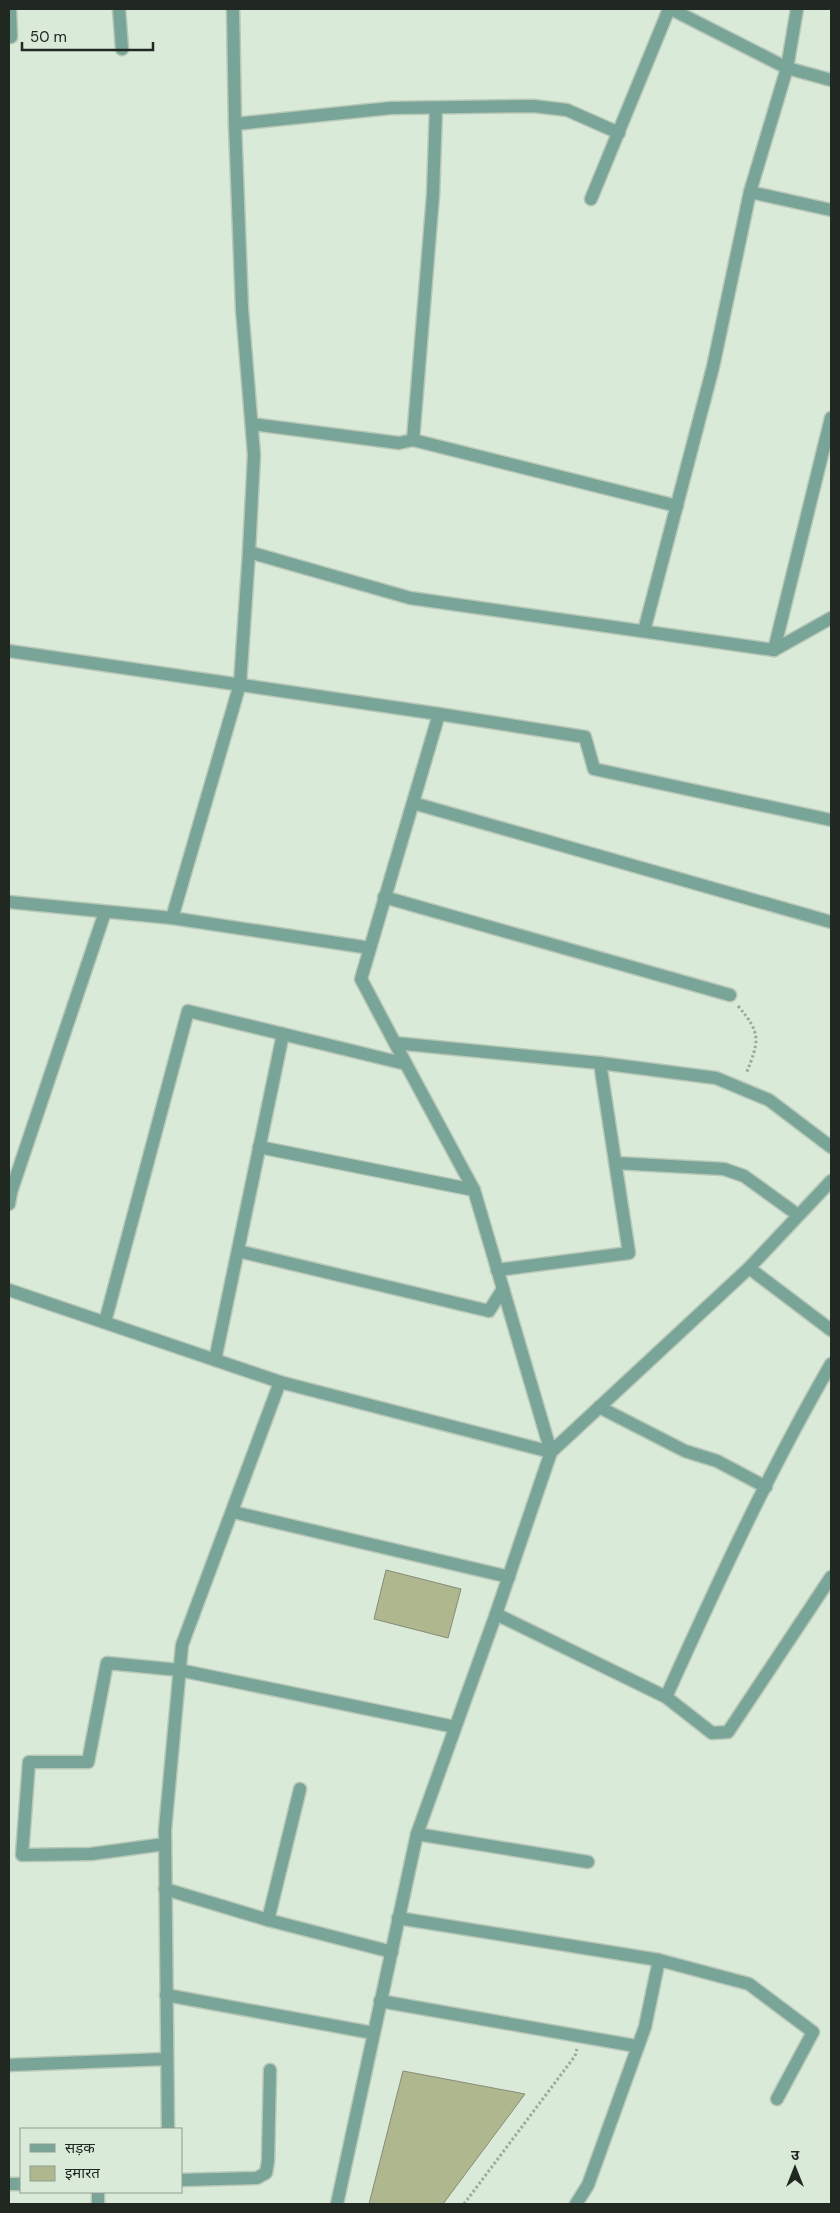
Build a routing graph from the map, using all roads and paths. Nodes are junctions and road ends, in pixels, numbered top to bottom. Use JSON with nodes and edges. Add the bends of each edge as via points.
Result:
{"nodes":[{"id":1,"x":10,"y":9,"type":"edge"},
{"id":2,"x":119,"y":9,"type":"edge"},
{"id":3,"x":233,"y":9,"type":"edge"},
{"id":4,"x":670,"y":9,"type":"edge"},
{"id":5,"x":797,"y":9,"type":"edge"},
{"id":6,"x":11,"y":37,"type":"dead end"},
{"id":7,"x":122,"y":49,"type":"dead end"},
{"id":8,"x":787,"y":68,"type":"junction"},
{"id":9,"x":831,"y":80,"type":"edge"},
{"id":10,"x":436,"y":108,"type":"junction"},
{"id":11,"x":234,"y":124,"type":"junction"},
{"id":12,"x":619,"y":133,"type":"junction"},
{"id":13,"x":750,"y":192,"type":"junction"},
{"id":14,"x":591,"y":200,"type":"dead end"},
{"id":15,"x":831,"y":210,"type":"edge"},
{"id":16,"x":831,"y":418,"type":"edge"},
{"id":17,"x":252,"y":424,"type":"junction"},
{"id":18,"x":413,"y":440,"type":"junction"},
{"id":19,"x":677,"y":506,"type":"junction"},
{"id":20,"x":249,"y":552,"type":"junction"},
{"id":21,"x":831,"y":618,"type":"edge"},
{"id":22,"x":644,"y":631,"type":"junction"},
{"id":23,"x":9,"y":650,"type":"edge"},
{"id":24,"x":774,"y":650,"type":"junction"},
{"id":25,"x":240,"y":684,"type":"junction"},
{"id":26,"x":439,"y":714,"type":"junction"},
{"id":27,"x":412,"y":803,"type":"junction"},
{"id":28,"x":831,"y":820,"type":"edge"},
{"id":29,"x":384,"y":897,"type":"junction"},
{"id":30,"x":9,"y":902,"type":"edge"},
{"id":31,"x":105,"y":912,"type":"junction"},
{"id":32,"x":172,"y":918,"type":"junction"},
{"id":33,"x":831,"y":922,"type":"edge"},
{"id":34,"x":370,"y":948,"type":"junction"},
{"id":35,"x":730,"y":995,"type":"joint"},
{"id":36,"x":283,"y":1034,"type":"junction"},
{"id":37,"x":395,"y":1043,"type":"junction"},
{"id":38,"x":600,"y":1063,"type":"junction"},
{"id":39,"x":406,"y":1064,"type":"junction"},
{"id":40,"x":740,"y":1089,"type":"junction"},
{"id":41,"x":259,"y":1147,"type":"junction"},
{"id":42,"x":831,"y":1147,"type":"edge"},
{"id":43,"x":616,"y":1163,"type":"junction"},
{"id":44,"x":831,"y":1181,"type":"edge"},
{"id":45,"x":474,"y":1190,"type":"junction"},
{"id":46,"x":10,"y":1196,"type":"edge"},
{"id":47,"x":798,"y":1215,"type":"junction"},
{"id":48,"x":238,"y":1251,"type":"junction"},
{"id":49,"x":749,"y":1268,"type":"junction"},
{"id":50,"x":497,"y":1270,"type":"junction"},
{"id":51,"x":503,"y":1289,"type":"junction"},
{"id":52,"x":9,"y":1290,"type":"edge"},
{"id":53,"x":105,"y":1322,"type":"junction"},
{"id":54,"x":831,"y":1330,"type":"edge"},
{"id":55,"x":215,"y":1360,"type":"junction"},
{"id":56,"x":831,"y":1364,"type":"edge"},
{"id":57,"x":280,"y":1382,"type":"junction"},
{"id":58,"x":599,"y":1407,"type":"junction"},
{"id":59,"x":551,"y":1452,"type":"junction"},
{"id":60,"x":766,"y":1487,"type":"junction"},
{"id":61,"x":233,"y":1512,"type":"junction"},
{"id":62,"x":509,"y":1577,"type":"junction"},
{"id":63,"x":831,"y":1577,"type":"edge"},
{"id":64,"x":496,"y":1614,"type":"junction"},
{"id":65,"x":179,"y":1670,"type":"junction"},
{"id":66,"x":666,"y":1697,"type":"junction"},
{"id":67,"x":455,"y":1728,"type":"junction"},
{"id":68,"x":300,"y":1789,"type":"dead end"},
{"id":69,"x":417,"y":1834,"type":"junction"},
{"id":70,"x":165,"y":1844,"type":"junction"},
{"id":71,"x":588,"y":1862,"type":"dead end"},
{"id":72,"x":165,"y":1889,"type":"junction"},
{"id":73,"x":398,"y":1918,"type":"junction"},
{"id":74,"x":268,"y":1920,"type":"junction"},
{"id":75,"x":392,"y":1952,"type":"junction"},
{"id":76,"x":659,"y":1960,"type":"junction"},
{"id":77,"x":166,"y":1996,"type":"junction"},
{"id":78,"x":380,"y":2001,"type":"junction"},
{"id":79,"x":373,"y":2033,"type":"junction"},
{"id":80,"x":580,"y":2036,"type":"junction"},
{"id":81,"x":636,"y":2046,"type":"junction"},
{"id":82,"x":166,"y":2059,"type":"junction"},
{"id":83,"x":9,"y":2065,"type":"edge"},
{"id":84,"x":270,"y":2070,"type":"dead end"},
{"id":85,"x":777,"y":2099,"type":"dead end"},
{"id":86,"x":168,"y":2128,"type":"edge"},
{"id":87,"x":182,"y":2180,"type":"edge"},
{"id":88,"x":337,"y":2204,"type":"edge"},
{"id":89,"x":464,"y":2204,"type":"edge"},
{"id":90,"x":576,"y":2204,"type":"edge"}],
"edges":[{"from":1,"to":6,"type":"street"},
{"from":2,"to":7,"type":"street"},
{"from":3,"to":11,"type":"street"},
{"from":4,"to":8,"type":"street"},
{"from":4,"to":12,"type":"street"},
{"from":5,"to":8,"type":"street"},
{"from":8,"to":9,"type":"street"},
{"from":8,"to":13,"type":"street"},
{"from":10,"to":11,"type":"street","via":[[390,108]]},
{"from":10,"to":12,"type":"street","via":[[532,106],[567,110]]},
{"from":10,"to":18,"type":"street","via":[[433,195]]},
{"from":11,"to":17,"type":"street","via":[[242,309]]},
{"from":12,"to":14,"type":"street"},
{"from":13,"to":15,"type":"street"},
{"from":13,"to":19,"type":"street","via":[[713,368]]},
{"from":16,"to":24,"type":"street"},
{"from":17,"to":18,"type":"street","via":[[399,442]]},
{"from":17,"to":20,"type":"street","via":[[254,455]]},
{"from":18,"to":19,"type":"street"},
{"from":19,"to":22,"type":"street"},
{"from":20,"to":22,"type":"street","via":[[410,598]]},
{"from":20,"to":25,"type":"street"},
{"from":21,"to":24,"type":"street"},
{"from":22,"to":24,"type":"street"},
{"from":23,"to":25,"type":"street"},
{"from":25,"to":26,"type":"street"},
{"from":25,"to":32,"type":"street"},
{"from":26,"to":27,"type":"street"},
{"from":26,"to":28,"type":"street","via":[[585,738],[594,769]]},
{"from":27,"to":29,"type":"street"},
{"from":27,"to":33,"type":"street"},
{"from":29,"to":34,"type":"street"},
{"from":29,"to":35,"type":"street"},
{"from":30,"to":31,"type":"street"},
{"from":31,"to":32,"type":"street"},
{"from":31,"to":46,"type":"street"},
{"from":32,"to":34,"type":"street"},
{"from":34,"to":37,"type":"street","via":[[361,979]]},
{"from":35,"to":40,"type":"path","via":[[753,1023],[756,1048]]},
{"from":36,"to":39,"type":"street"},
{"from":36,"to":41,"type":"street"},
{"from":36,"to":53,"type":"street","via":[[188,1011]]},
{"from":37,"to":38,"type":"street"},
{"from":37,"to":39,"type":"street"},
{"from":38,"to":40,"type":"street","via":[[716,1078]]},
{"from":38,"to":43,"type":"street"},
{"from":39,"to":45,"type":"street"},
{"from":40,"to":42,"type":"street","via":[[768,1100]]},
{"from":41,"to":45,"type":"street"},
{"from":41,"to":48,"type":"street"},
{"from":43,"to":47,"type":"street","via":[[724,1169],[744,1176]]},
{"from":43,"to":50,"type":"street","via":[[629,1254]]},
{"from":44,"to":47,"type":"street"},
{"from":45,"to":50,"type":"street"},
{"from":47,"to":49,"type":"street"},
{"from":48,"to":51,"type":"street","via":[[488,1310]]},
{"from":48,"to":55,"type":"street"},
{"from":49,"to":54,"type":"street"},
{"from":49,"to":58,"type":"street"},
{"from":50,"to":51,"type":"street"},
{"from":51,"to":59,"type":"street"},
{"from":52,"to":53,"type":"street"},
{"from":53,"to":55,"type":"street"},
{"from":55,"to":57,"type":"street"},
{"from":56,"to":60,"type":"street"},
{"from":57,"to":59,"type":"street"},
{"from":57,"to":61,"type":"street"},
{"from":58,"to":59,"type":"street"},
{"from":58,"to":60,"type":"street","via":[[685,1451],[717,1461]]},
{"from":59,"to":62,"type":"street"},
{"from":60,"to":66,"type":"street","via":[[723,1570]]},
{"from":61,"to":62,"type":"street"},
{"from":61,"to":65,"type":"street","via":[[182,1645]]},
{"from":62,"to":64,"type":"street"},
{"from":63,"to":66,"type":"street","via":[[728,1732],[712,1733]]},
{"from":64,"to":66,"type":"street"},
{"from":64,"to":67,"type":"street"},
{"from":65,"to":67,"type":"street"},
{"from":65,"to":70,"type":"street"},
{"from":65,"to":70,"type":"street","via":[[107,1663],[88,1762],[29,1762],[22,1855],[91,1854]]},
{"from":67,"to":69,"type":"street"},
{"from":68,"to":74,"type":"street"},
{"from":69,"to":71,"type":"street"},
{"from":69,"to":73,"type":"street"},
{"from":70,"to":72,"type":"street"},
{"from":72,"to":74,"type":"street"},
{"from":72,"to":77,"type":"street"},
{"from":73,"to":75,"type":"street"},
{"from":73,"to":76,"type":"street"},
{"from":74,"to":75,"type":"street"},
{"from":75,"to":78,"type":"street"},
{"from":76,"to":81,"type":"street","via":[[645,2027]]},
{"from":76,"to":85,"type":"street","via":[[749,1984],[812,2032]]},
{"from":77,"to":79,"type":"street"},
{"from":77,"to":82,"type":"street"},
{"from":78,"to":79,"type":"street"},
{"from":78,"to":80,"type":"street"},
{"from":79,"to":88,"type":"street"},
{"from":80,"to":81,"type":"street"},
{"from":80,"to":89,"type":"path","via":[[575,2056]]},
{"from":81,"to":90,"type":"street","via":[[588,2185]]},
{"from":82,"to":83,"type":"street"},
{"from":82,"to":86,"type":"street"},
{"from":84,"to":87,"type":"street","via":[[266,2173],[257,2178]]}]}
